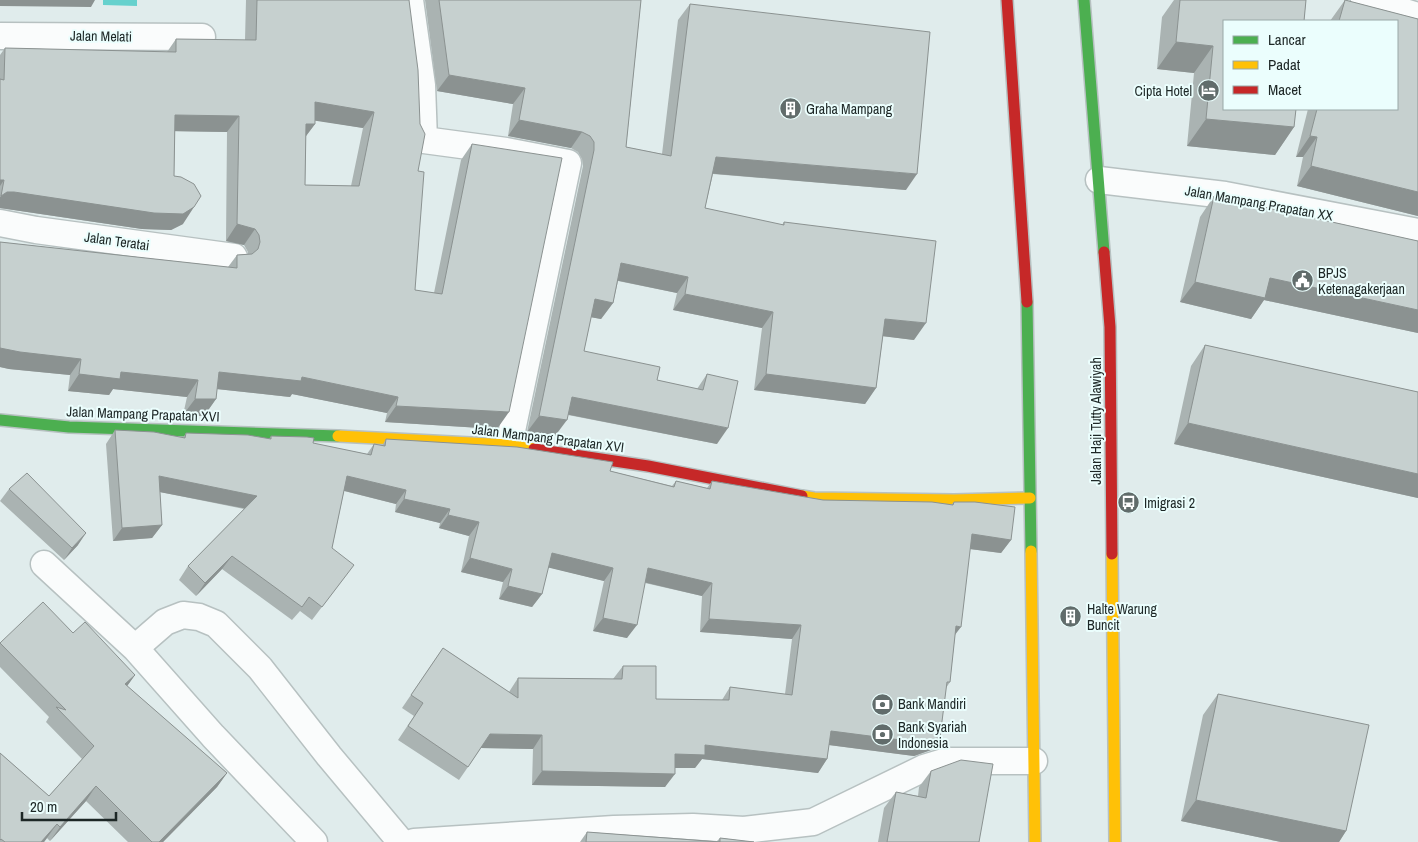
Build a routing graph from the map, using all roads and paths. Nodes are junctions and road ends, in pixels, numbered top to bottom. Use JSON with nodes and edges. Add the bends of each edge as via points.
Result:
{"nodes":[{"id":1,"x":410,"y":0,"type":"edge"},
{"id":2,"x":1007,"y":0,"type":"edge"},
{"id":3,"x":1084,"y":0,"type":"edge"},
{"id":4,"x":1364,"y":0,"type":"edge"},
{"id":5,"x":1418,"y":16,"type":"edge"},
{"id":6,"x":0,"y":36,"type":"edge"},
{"id":7,"x":202,"y":37,"type":"edge"},
{"id":8,"x":1100,"y":180,"type":"junction"},
{"id":9,"x":0,"y":223,"type":"edge"},
{"id":10,"x":1418,"y":232,"type":"edge"},
{"id":11,"x":234,"y":257,"type":"dead end"},
{"id":12,"x":0,"y":420,"type":"edge"},
{"id":13,"x":509,"y":445,"type":"junction"},
{"id":14,"x":1030,"y":498,"type":"junction"},
{"id":15,"x":44,"y":564,"type":"dead end"},
{"id":16,"x":134,"y":648,"type":"junction"},
{"id":17,"x":1034,"y":761,"type":"junction"},
{"id":18,"x":314,"y":842,"type":"edge"},
{"id":19,"x":401,"y":842,"type":"edge"},
{"id":20,"x":414,"y":842,"type":"edge"},
{"id":21,"x":1035,"y":842,"type":"edge"},
{"id":22,"x":1115,"y":842,"type":"edge"}],
"edges":[{"from":1,"to":13,"type":"street","via":[[422,85],[424,140],[568,163]]},
{"from":2,"to":14,"type":"main road","via":[[1027,301]]},
{"from":3,"to":8,"type":"main road","name":"Jalan Haji Tutty Alawiyah"},
{"from":4,"to":5,"type":"street"},
{"from":6,"to":7,"type":"street","name":"Jalan Melati"},
{"from":8,"to":10,"type":"street","name":"Jalan Mampang Prapatan XX","via":[[1225,195]]},
{"from":8,"to":22,"type":"main road","name":"Jalan Haji Tutty Alawiyah","via":[[1110,327]]},
{"from":9,"to":11,"type":"street","name":"Jalan Teratai"},
{"from":12,"to":13,"type":"main road","name":"Jalan Mampang Prapatan XVI","via":[[69,427],[376,437]]},
{"from":13,"to":14,"type":"main road","name":"Jalan Mampang Prapatan XVI","via":[[648,466],[814,498]]},
{"from":14,"to":17,"type":"main road"},
{"from":15,"to":16,"type":"street"},
{"from":16,"to":18,"type":"street"},
{"from":16,"to":19,"type":"street","via":[[165,622],[183,614],[216,624],[260,668],[328,756]]},
{"from":17,"to":20,"type":"street","via":[[947,761],[924,768],[813,822],[744,830],[693,827],[614,829]]},
{"from":17,"to":21,"type":"main road"}]}
